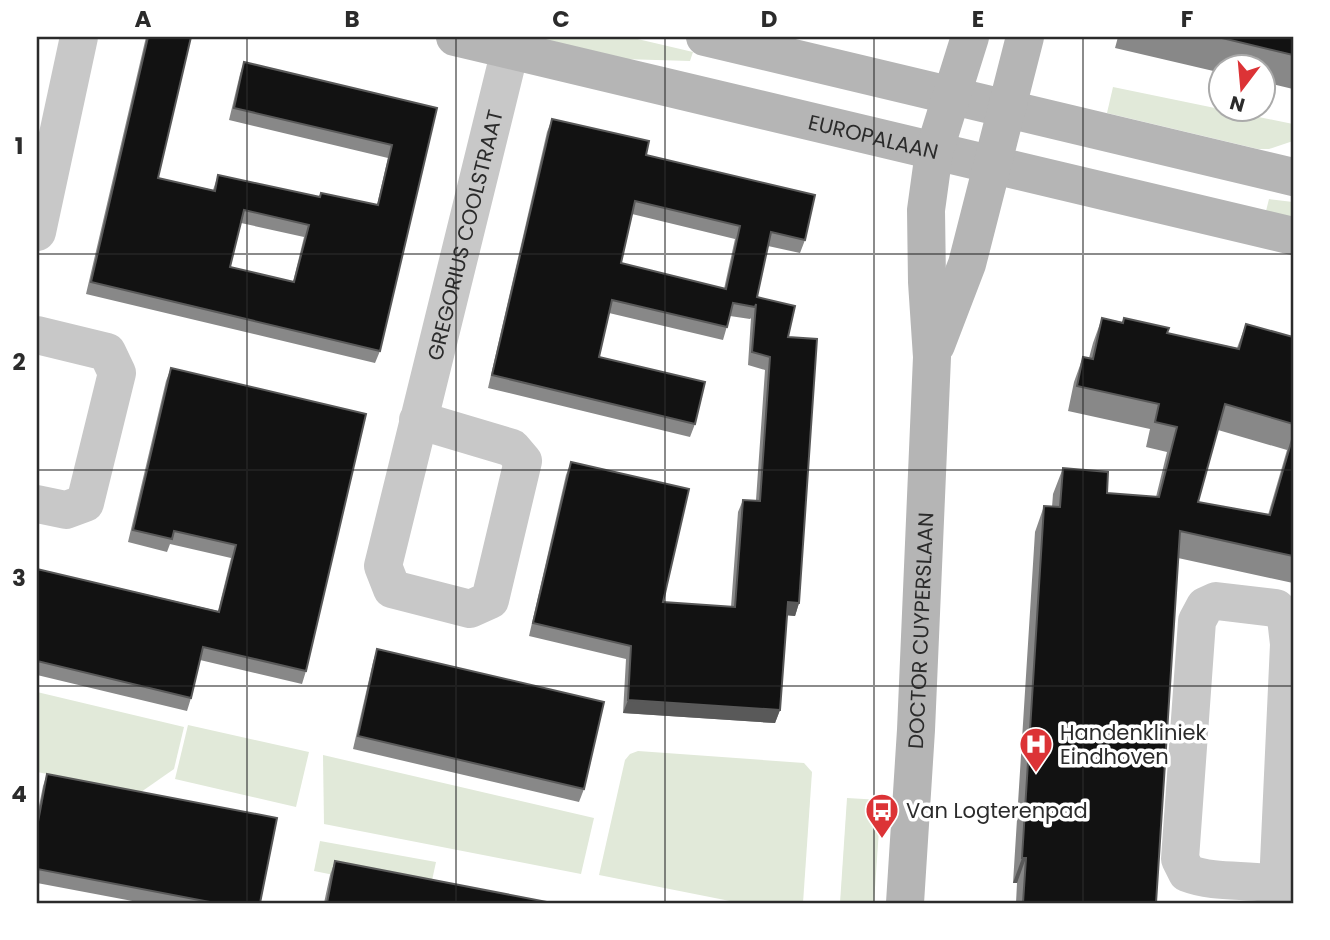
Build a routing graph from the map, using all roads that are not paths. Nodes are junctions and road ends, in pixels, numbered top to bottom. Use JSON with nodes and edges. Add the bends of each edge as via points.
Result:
{"nodes":[{"id":1,"x":79,"y":37,"type":"edge"},
{"id":2,"x":455,"y":37,"type":"edge"},
{"id":3,"x":705,"y":37,"type":"edge"},
{"id":4,"x":970,"y":37,"type":"edge"},
{"id":5,"x":1026,"y":37,"type":"edge"},
{"id":6,"x":510,"y":50,"type":"junction"},
{"id":7,"x":951,"y":96,"type":"junction"},
{"id":8,"x":1007,"y":108,"type":"junction"},
{"id":9,"x":934,"y":152,"type":"junction"},
{"id":10,"x":1293,"y":155,"type":"edge"},
{"id":11,"x":993,"y":165,"type":"junction"},
{"id":12,"x":1257,"y":167,"type":"junction"},
{"id":13,"x":1293,"y":177,"type":"edge"},
{"id":14,"x":37,"y":232,"type":"edge"},
{"id":15,"x":1293,"y":236,"type":"edge"},
{"id":16,"x":37,"y":335,"type":"edge"},
{"id":17,"x":932,"y":357,"type":"junction"},
{"id":18,"x":418,"y":420,"type":"junction"},
{"id":19,"x":37,"y":504,"type":"edge"},
{"id":20,"x":1286,"y":887,"type":"edge"},
{"id":21,"x":905,"y":903,"type":"edge"}],
"edges":[{"from":1,"to":14,"type":"street"},
{"from":2,"to":6,"type":"main road","name":"EUROPALAAN"},
{"from":3,"to":7,"type":"main road"},
{"from":4,"to":7,"type":"main road","name":"DOCTOR CUYPERSLAAN"},
{"from":5,"to":8,"type":"main road","name":"DOCTOR CUYPERSLAAN"},
{"from":6,"to":9,"type":"main road","name":"EUROPALAAN"},
{"from":6,"to":18,"type":"street","name":"GREGORIUS COOLSTRAAT"},
{"from":7,"to":8,"type":"main road"},
{"from":7,"to":9,"type":"main road","name":"DOCTOR CUYPERSLAAN"},
{"from":8,"to":11,"type":"main road","name":"DOCTOR CUYPERSLAAN"},
{"from":8,"to":12,"type":"main road"},
{"from":9,"to":11,"type":"main road","name":"EUROPALAAN"},
{"from":9,"to":17,"type":"main road","name":"DOCTOR CUYPERSLAAN","via":[[926,210]]},
{"from":10,"to":12,"type":"street"},
{"from":11,"to":15,"type":"main road","name":"EUROPALAAN"},
{"from":11,"to":17,"type":"main road","name":"DOCTOR CUYPERSLAAN","via":[[967,264]]},
{"from":12,"to":13,"type":"main road"},
{"from":16,"to":19,"type":"street","via":[[107,352],[117,373],[85,503],[66,510]]},
{"from":17,"to":21,"type":"main road","name":"DOCTOR CUYPERSLAAN"},
{"from":18,"to":18,"type":"street","name":"GREGORIUS COOLSTRAAT","via":[[512,448],[523,461],[490,600],[470,609],[392,589],[383,566]]},
{"from":20,"to":20,"type":"street","via":[[1286,618],[1276,608],[1216,601],[1205,606],[1197,621],[1180,859],[1187,873],[1202,879]]}]}
